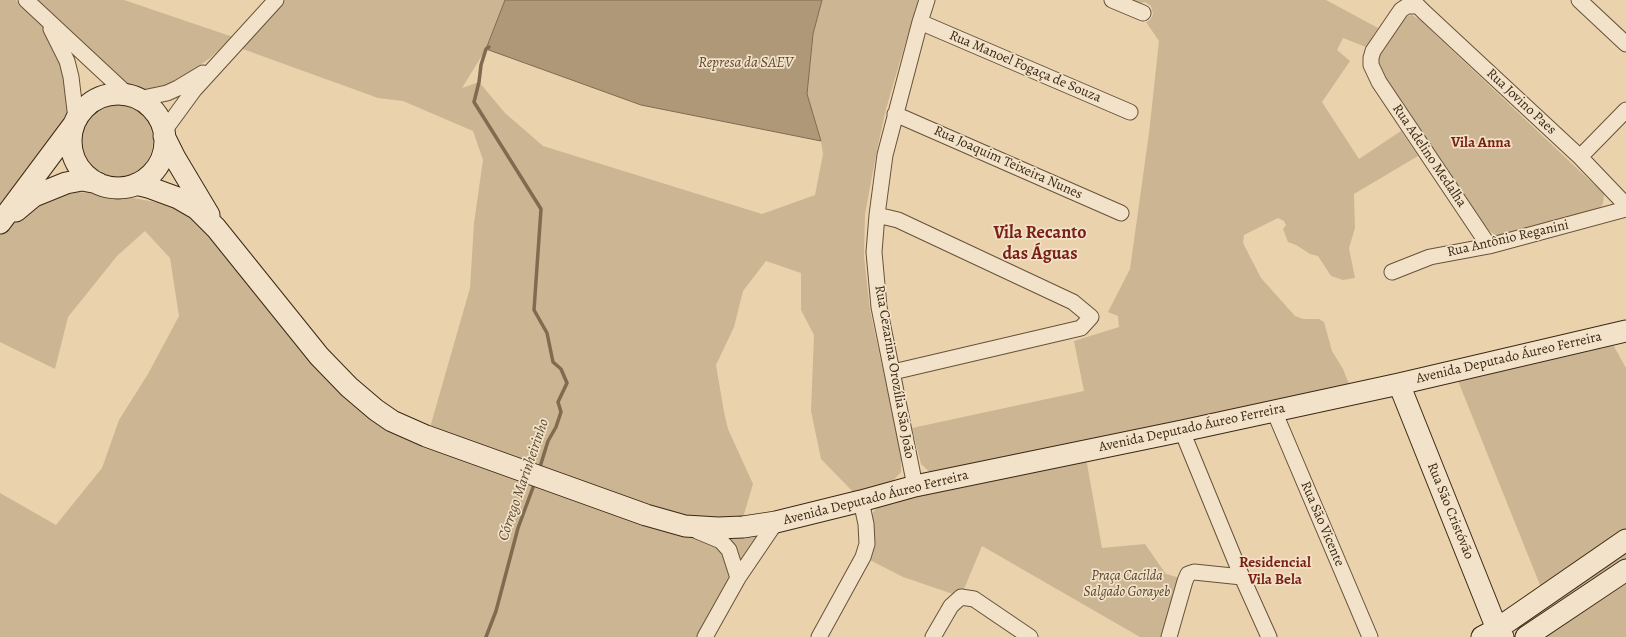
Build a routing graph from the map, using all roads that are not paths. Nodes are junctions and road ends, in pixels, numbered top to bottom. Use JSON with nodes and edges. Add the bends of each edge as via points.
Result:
{"nodes":[{"id":1,"x":276,"y":0,"type":"edge"},
{"id":2,"x":927,"y":0,"type":"edge"},
{"id":3,"x":1112,"y":0,"type":"edge"},
{"id":4,"x":1579,"y":0,"type":"edge"},
{"id":5,"x":29,"y":2,"type":"edge"},
{"id":6,"x":1143,"y":13,"type":"dead end"},
{"id":7,"x":920,"y":22,"type":"junction"},
{"id":8,"x":1626,"y":44,"type":"edge"},
{"id":9,"x":216,"y":65,"type":"junction"},
{"id":10,"x":1371,"y":65,"type":"joint"},
{"id":11,"x":133,"y":97,"type":"junction"},
{"id":12,"x":1626,"y":110,"type":"edge"},
{"id":13,"x":1130,"y":112,"type":"dead end"},
{"id":14,"x":895,"y":114,"type":"junction"},
{"id":15,"x":75,"y":121,"type":"junction"},
{"id":16,"x":164,"y":134,"type":"junction"},
{"id":17,"x":1580,"y":157,"type":"junction"},
{"id":18,"x":98,"y":184,"type":"junction"},
{"id":19,"x":136,"y":184,"type":"junction"},
{"id":20,"x":1626,"y":205,"type":"edge"},
{"id":21,"x":1626,"y":209,"type":"edge"},
{"id":22,"x":1121,"y":213,"type":"dead end"},
{"id":23,"x":877,"y":215,"type":"junction"},
{"id":24,"x":0,"y":224,"type":"edge"},
{"id":25,"x":216,"y":228,"type":"junction"},
{"id":26,"x":1489,"y":246,"type":"junction"},
{"id":27,"x":1392,"y":272,"type":"dead end"},
{"id":28,"x":1626,"y":331,"type":"edge"},
{"id":29,"x":893,"y":372,"type":"junction"},
{"id":30,"x":1399,"y":384,"type":"junction"},
{"id":31,"x":1274,"y":411,"type":"junction"},
{"id":32,"x":1182,"y":431,"type":"junction"},
{"id":33,"x":915,"y":486,"type":"junction"},
{"id":34,"x":861,"y":502,"type":"junction"},
{"id":35,"x":776,"y":522,"type":"junction"},
{"id":36,"x":685,"y":526,"type":"junction"},
{"id":37,"x":1626,"y":540,"type":"edge"},
{"id":38,"x":1626,"y":570,"type":"edge"},
{"id":39,"x":1242,"y":577,"type":"junction"},
{"id":40,"x":738,"y":578,"type":"junction"},
{"id":41,"x":1494,"y":634,"type":"edge"},
{"id":42,"x":705,"y":637,"type":"edge"},
{"id":43,"x":819,"y":637,"type":"edge"},
{"id":44,"x":933,"y":637,"type":"edge"},
{"id":45,"x":1030,"y":637,"type":"edge"},
{"id":46,"x":1169,"y":637,"type":"edge"},
{"id":47,"x":1269,"y":637,"type":"edge"},
{"id":48,"x":1370,"y":637,"type":"edge"},
{"id":49,"x":1526,"y":637,"type":"edge"}],
"edges":[{"from":1,"to":9,"type":"street"},
{"from":2,"to":7,"type":"street","name":"Rua Cezarina Orozília São João"},
{"from":3,"to":6,"type":"street"},
{"from":4,"to":8,"type":"street"},
{"from":5,"to":11,"type":"street"},
{"from":5,"to":15,"type":"street","via":[[54,32],[67,61]]},
{"from":7,"to":13,"type":"street","name":"Rua Manoel Fogaça de Souza"},
{"from":7,"to":14,"type":"street","name":"Rua Cezarina Orozília São João"},
{"from":9,"to":11,"type":"street","via":[[167,93]]},
{"from":9,"to":16,"type":"street","via":[[194,90]]},
{"from":10,"to":17,"type":"street","name":"Rua Jovino Paes","via":[[1373,51],[1401,10],[1407,6],[1418,6]]},
{"from":10,"to":26,"type":"street","name":"Rua Adelino Medalha","via":[[1379,82]]},
{"from":11,"to":15,"type":"main road","via":[[106,95],[86,106]]},
{"from":11,"to":16,"type":"main road","via":[[150,107],[159,118]]},
{"from":12,"to":17,"type":"street"},
{"from":14,"to":22,"type":"street","name":"Rua Joaquim Teixeira Nunes"},
{"from":14,"to":23,"type":"street","name":"Rua Cezarina Orozília São João","via":[[884,155]]},
{"from":15,"to":18,"type":"main road","via":[[71,141],[74,158],[84,173]]},
{"from":15,"to":24,"type":"main road"},
{"from":16,"to":19,"type":"main road","via":[[159,162],[152,173]]},
{"from":16,"to":25,"type":"main road","name":"Avenida Deputado Áureo Ferreira"},
{"from":17,"to":20,"type":"street","name":"Rua Jovino Paes"},
{"from":18,"to":19,"type":"main road","via":[[117,188]]},
{"from":18,"to":24,"type":"main road","via":[[82,180],[49,189],[34,196]]},
{"from":19,"to":25,"type":"main road","name":"Avenida Deputado Áureo Ferreira","via":[[178,198],[196,209]]},
{"from":21,"to":26,"type":"street","name":"Rua Antônio Reganini"},
{"from":23,"to":29,"type":"street","name":"Rua Cezarina Orozília São João","via":[[874,252],[879,307]]},
{"from":23,"to":29,"type":"street","via":[[898,220],[1073,302],[1091,317],[1081,328]]},
{"from":25,"to":36,"type":"main road","name":"Avenida Deputado Áureo Ferreira","via":[[319,356],[349,387],[392,421],[646,515]]},
{"from":26,"to":27,"type":"street","name":"Rua Antônio Reganini","via":[[1430,257]]},
{"from":28,"to":30,"type":"main road","name":"Avenida Deputado Áureo Ferreira"},
{"from":29,"to":33,"type":"street","name":"Rua Cezarina Orozília São João"},
{"from":30,"to":31,"type":"main road","name":"Avenida Deputado Áureo Ferreira"},
{"from":30,"to":41,"type":"main road","name":"Rua São Cristóvão"},
{"from":31,"to":32,"type":"main road","name":"Avenida Deputado Áureo Ferreira"},
{"from":31,"to":48,"type":"street","name":"Rua São Vicente"},
{"from":32,"to":33,"type":"main road","name":"Avenida Deputado Áureo Ferreira"},
{"from":32,"to":39,"type":"street"},
{"from":33,"to":34,"type":"main road","name":"Avenida Deputado Áureo Ferreira"},
{"from":34,"to":35,"type":"main road","name":"Avenida Deputado Áureo Ferreira"},
{"from":34,"to":43,"type":"street","via":[[867,544],[863,557]]},
{"from":35,"to":36,"type":"main road","name":"Avenida Deputado Áureo Ferreira","via":[[743,528]]},
{"from":35,"to":40,"type":"street"},
{"from":36,"to":40,"type":"street","via":[[721,542],[729,550]]},
{"from":37,"to":41,"type":"main road"},
{"from":38,"to":49,"type":"main road"},
{"from":39,"to":46,"type":"street","via":[[1194,572],[1188,574]]},
{"from":39,"to":47,"type":"street"},
{"from":40,"to":42,"type":"street"},
{"from":44,"to":45,"type":"street","via":[[951,606],[961,597],[974,599]]}]}
